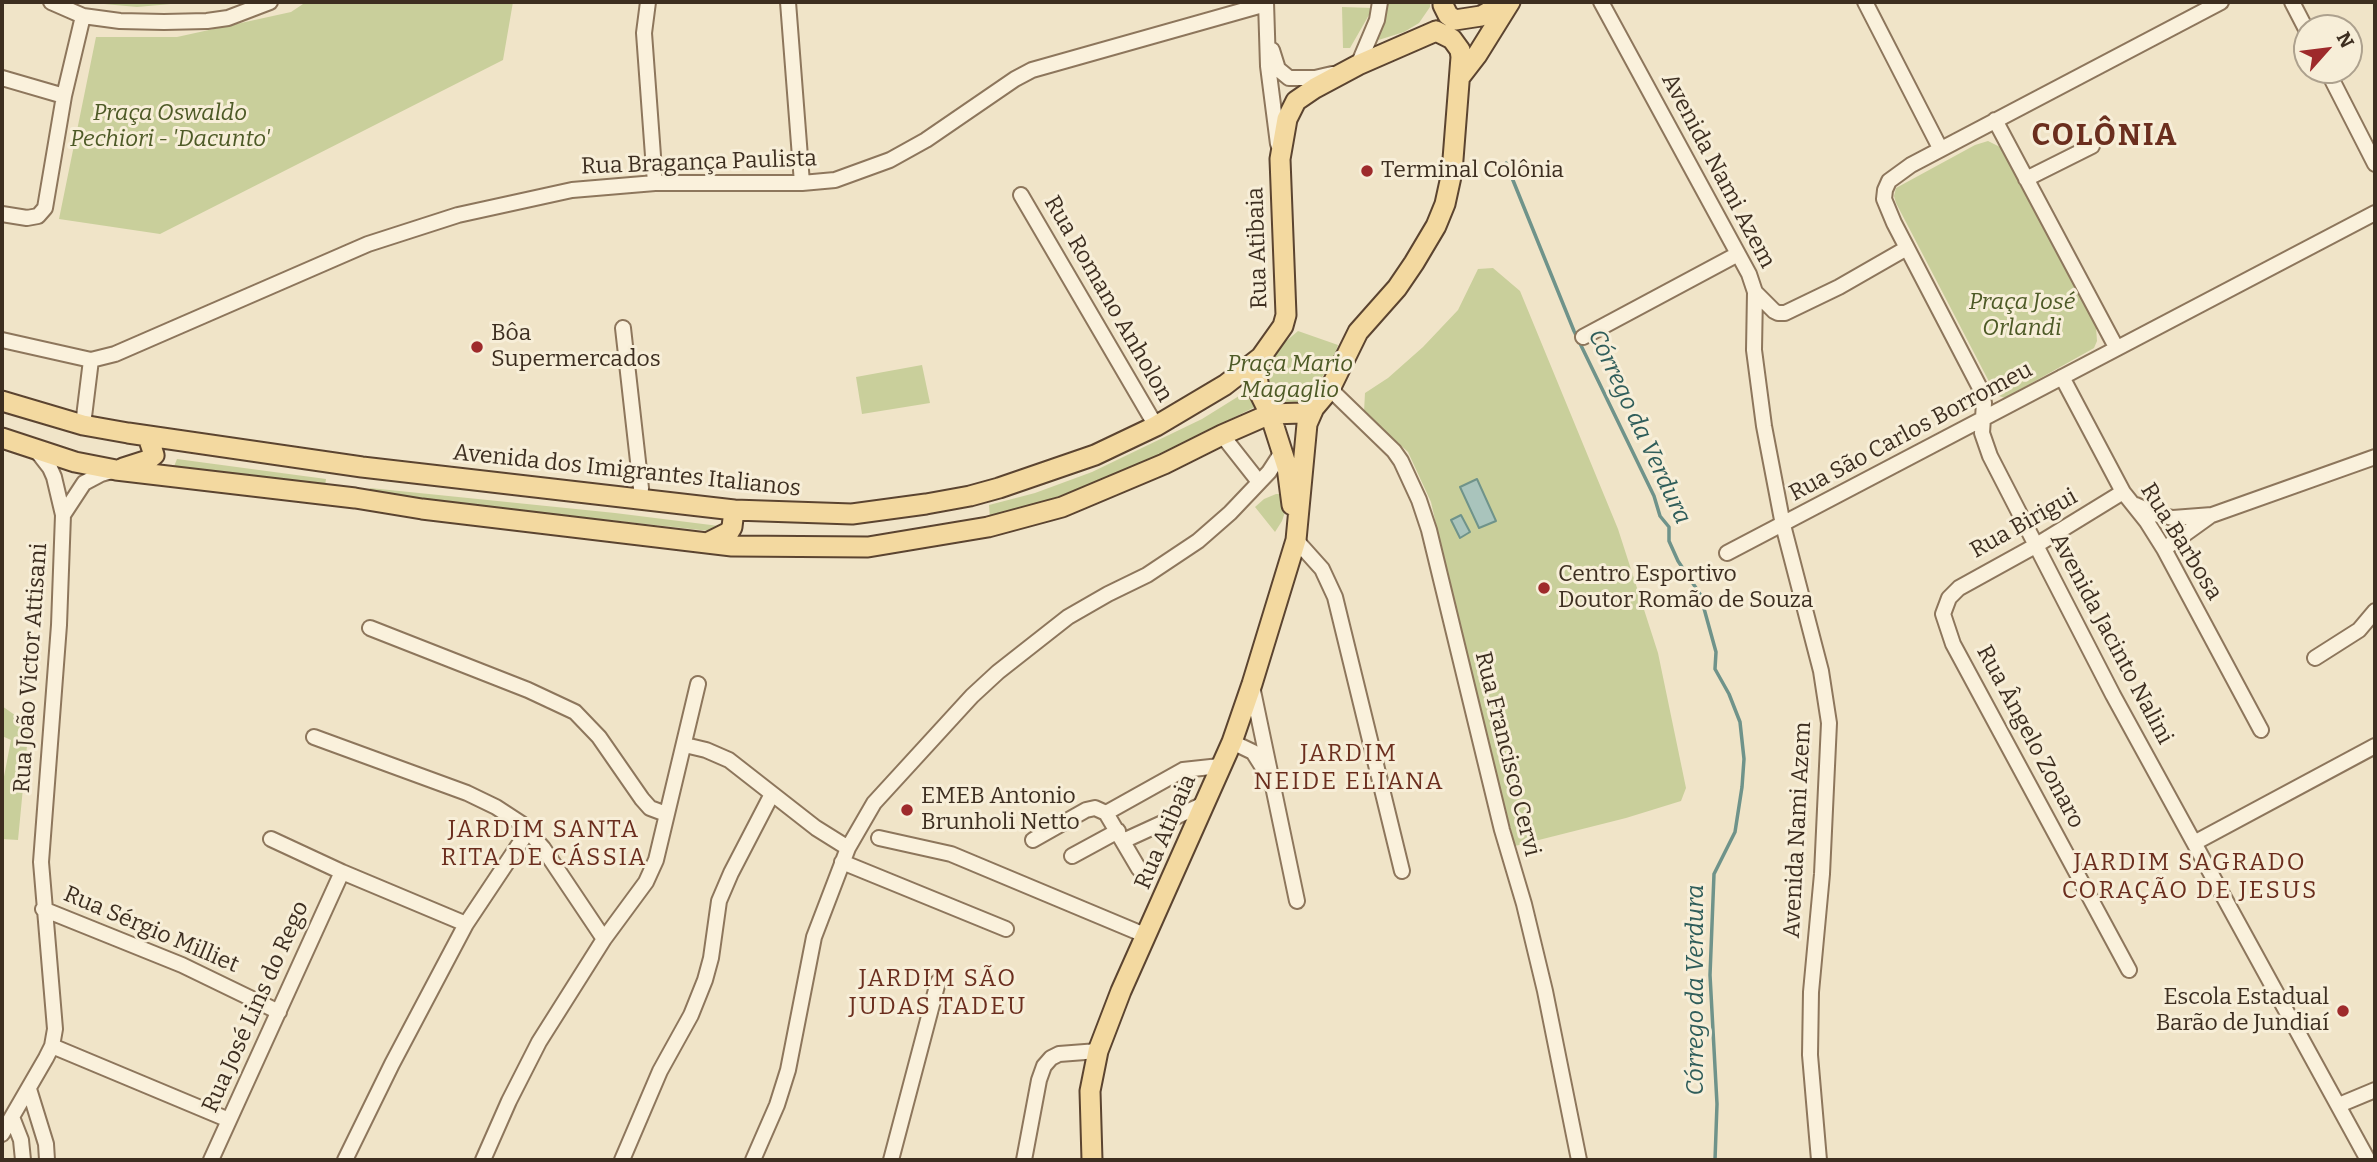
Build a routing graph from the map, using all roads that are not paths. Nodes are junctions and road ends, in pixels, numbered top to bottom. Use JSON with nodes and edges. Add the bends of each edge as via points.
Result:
{"nodes":[{"id":1,"x":51,"y":2,"type":"edge"},
{"id":2,"x":270,"y":2,"type":"edge"},
{"id":3,"x":648,"y":2,"type":"edge"},
{"id":4,"x":788,"y":2,"type":"edge"},
{"id":5,"x":1380,"y":2,"type":"edge"},
{"id":6,"x":1508,"y":2,"type":"edge"},
{"id":7,"x":1601,"y":2,"type":"edge"},
{"id":8,"x":1865,"y":2,"type":"edge"},
{"id":9,"x":2221,"y":2,"type":"edge"},
{"id":10,"x":1266,"y":3,"type":"edge"},
{"id":11,"x":1444,"y":4,"type":"edge"},
{"id":12,"x":83,"y":16,"type":"junction"},
{"id":13,"x":1436,"y":31,"type":"junction"},
{"id":14,"x":1269,"y":39,"type":"junction"},
{"id":15,"x":1352,"y":68,"type":"junction"},
{"id":16,"x":2,"y":78,"type":"edge"},
{"id":17,"x":1459,"y":78,"type":"junction"},
{"id":18,"x":2334,"y":84,"type":"edge"},
{"id":19,"x":64,"y":96,"type":"junction"},
{"id":20,"x":1995,"y":120,"type":"junction"},
{"id":21,"x":2092,"y":146,"type":"dead end"},
{"id":22,"x":1940,"y":148,"type":"junction"},
{"id":23,"x":1280,"y":159,"type":"junction"},
{"id":24,"x":2375,"y":164,"type":"edge"},
{"id":25,"x":2026,"y":179,"type":"junction"},
{"id":26,"x":655,"y":183,"type":"junction"},
{"id":27,"x":802,"y":183,"type":"junction"},
{"id":28,"x":1021,"y":195,"type":"dead end"},
{"id":29,"x":2375,"y":213,"type":"edge"},
{"id":30,"x":2,"y":214,"type":"edge"},
{"id":31,"x":1907,"y":248,"type":"junction"},
{"id":32,"x":1738,"y":254,"type":"junction"},
{"id":33,"x":1755,"y":292,"type":"junction"},
{"id":34,"x":623,"y":328,"type":"dead end"},
{"id":35,"x":1583,"y":337,"type":"dead end"},
{"id":36,"x":2,"y":340,"type":"edge"},
{"id":37,"x":2116,"y":347,"type":"junction"},
{"id":38,"x":1261,"y":357,"type":"junction"},
{"id":39,"x":91,"y":360,"type":"junction"},
{"id":40,"x":2062,"y":377,"type":"junction"},
{"id":41,"x":1331,"y":389,"type":"junction"},
{"id":42,"x":2,"y":401,"type":"edge"},
{"id":43,"x":1270,"y":414,"type":"junction"},
{"id":44,"x":1311,"y":416,"type":"junction"},
{"id":45,"x":1984,"y":418,"type":"junction"},
{"id":46,"x":83,"y":425,"type":"junction"},
{"id":47,"x":1156,"y":426,"type":"junction"},
{"id":48,"x":1222,"y":435,"type":"junction"},
{"id":49,"x":148,"y":437,"type":"junction"},
{"id":50,"x":2,"y":438,"type":"edge"},
{"id":51,"x":36,"y":450,"type":"junction"},
{"id":52,"x":2375,"y":457,"type":"edge"},
{"id":53,"x":1284,"y":459,"type":"junction"},
{"id":54,"x":362,"y":467,"type":"junction"},
{"id":55,"x":116,"y":470,"type":"junction"},
{"id":56,"x":1259,"y":482,"type":"junction"},
{"id":57,"x":2123,"y":492,"type":"junction"},
{"id":58,"x":970,"y":496,"type":"junction"},
{"id":59,"x":355,"y":498,"type":"junction"},
{"id":60,"x":640,"y":499,"type":"junction"},
{"id":61,"x":2135,"y":504,"type":"junction"},
{"id":62,"x":734,"y":510,"type":"junction"},
{"id":63,"x":1230,"y":513,"type":"junction"},
{"id":64,"x":63,"y":515,"type":"junction"},
{"id":65,"x":2211,"y":515,"type":"junction"},
{"id":66,"x":1783,"y":525,"type":"junction"},
{"id":67,"x":1296,"y":531,"type":"junction"},
{"id":68,"x":949,"y":534,"type":"junction"},
{"id":69,"x":706,"y":542,"type":"junction"},
{"id":70,"x":2035,"y":546,"type":"junction"},
{"id":71,"x":2164,"y":549,"type":"junction"},
{"id":72,"x":1727,"y":553,"type":"dead end"},
{"id":73,"x":1949,"y":598,"type":"joint"},
{"id":74,"x":2375,"y":611,"type":"edge"},
{"id":75,"x":370,"y":628,"type":"dead end"},
{"id":76,"x":2315,"y":659,"type":"dead end"},
{"id":77,"x":698,"y":684,"type":"dead end"},
{"id":78,"x":1252,"y":684,"type":"junction"},
{"id":79,"x":2261,"y":730,"type":"dead end"},
{"id":80,"x":314,"y":737,"type":"dead end"},
{"id":81,"x":1232,"y":742,"type":"junction"},
{"id":82,"x":685,"y":745,"type":"junction"},
{"id":83,"x":2375,"y":746,"type":"edge"},
{"id":84,"x":1220,"y":766,"type":"junction"},
{"id":85,"x":1270,"y":781,"type":"junction"},
{"id":86,"x":772,"y":794,"type":"junction"},
{"id":87,"x":1206,"y":803,"type":"junction"},
{"id":88,"x":1106,"y":813,"type":"junction"},
{"id":89,"x":666,"y":814,"type":"junction"},
{"id":90,"x":528,"y":831,"type":"junction"},
{"id":91,"x":1120,"y":836,"type":"junction"},
{"id":92,"x":879,"y":838,"type":"dead end"},
{"id":93,"x":271,"y":839,"type":"dead end"},
{"id":94,"x":1033,"y":840,"type":"dead end"},
{"id":95,"x":2196,"y":842,"type":"junction"},
{"id":96,"x":848,"y":848,"type":"junction"},
{"id":97,"x":1072,"y":856,"type":"dead end"},
{"id":98,"x":842,"y":862,"type":"junction"},
{"id":99,"x":1139,"y":869,"type":"dead end"},
{"id":100,"x":1402,"y":871,"type":"dead end"},
{"id":101,"x":342,"y":872,"type":"junction"},
{"id":102,"x":1297,"y":901,"type":"dead end"},
{"id":103,"x":43,"y":909,"type":"junction"},
{"id":104,"x":466,"y":924,"type":"junction"},
{"id":105,"x":1006,"y":929,"type":"dead end"},
{"id":106,"x":1147,"y":936,"type":"junction"},
{"id":107,"x":604,"y":939,"type":"junction"},
{"id":108,"x":2129,"y":970,"type":"dead end"},
{"id":109,"x":938,"y":982,"type":"dead end"},
{"id":110,"x":278,"y":1012,"type":"junction"},
{"id":111,"x":52,"y":1046,"type":"junction"},
{"id":112,"x":1098,"y":1051,"type":"junction"},
{"id":113,"x":29,"y":1089,"type":"junction"},
{"id":114,"x":2375,"y":1090,"type":"edge"},
{"id":115,"x":2339,"y":1105,"type":"junction"},
{"id":116,"x":12,"y":1117,"type":"junction"},
{"id":117,"x":229,"y":1120,"type":"junction"},
{"id":118,"x":2,"y":1134,"type":"edge"},
{"id":119,"x":23,"y":1160,"type":"edge"},
{"id":120,"x":47,"y":1160,"type":"edge"},
{"id":121,"x":211,"y":1160,"type":"edge"},
{"id":122,"x":345,"y":1160,"type":"edge"},
{"id":123,"x":484,"y":1160,"type":"edge"},
{"id":124,"x":622,"y":1160,"type":"edge"},
{"id":125,"x":753,"y":1160,"type":"edge"},
{"id":126,"x":891,"y":1160,"type":"edge"},
{"id":127,"x":1024,"y":1160,"type":"edge"},
{"id":128,"x":1092,"y":1160,"type":"edge"},
{"id":129,"x":1579,"y":1160,"type":"edge"},
{"id":130,"x":1819,"y":1160,"type":"edge"},
{"id":131,"x":2368,"y":1160,"type":"edge"}],
"edges":[{"from":1,"to":12,"type":"street"},
{"from":2,"to":12,"type":"street","via":[[207,21],[120,22]]},
{"from":3,"to":26,"type":"street","via":[[644,33]]},
{"from":4,"to":27,"type":"street"},
{"from":5,"to":15,"type":"street","via":[[1377,20]]},
{"from":6,"to":11,"type":"main road","via":[[1481,16],[1455,20]]},
{"from":6,"to":17,"type":"main road"},
{"from":7,"to":32,"type":"street","name":"Avenida Nami Azem"},
{"from":8,"to":22,"type":"street"},
{"from":9,"to":20,"type":"street"},
{"from":10,"to":14,"type":"street","name":"Rua Atibaia"},
{"from":10,"to":27,"type":"street","name":"Rua Bragança Paulista","via":[[1032,70],[890,160],[835,180]]},
{"from":11,"to":13,"type":"main road"},
{"from":12,"to":19,"type":"street"},
{"from":13,"to":15,"type":"main road"},
{"from":13,"to":17,"type":"main road","via":[[1452,39],[1460,50]]},
{"from":14,"to":15,"type":"street","via":[[1278,69],[1289,78],[1315,78]]},
{"from":14,"to":23,"type":"street","name":"Rua Atibaia"},
{"from":15,"to":23,"type":"main road","via":[[1296,101],[1287,119]]},
{"from":16,"to":19,"type":"street"},
{"from":17,"to":41,"type":"main road","via":[[1452,172],[1436,226],[1397,288],[1358,332]]},
{"from":18,"to":24,"type":"street"},
{"from":19,"to":30,"type":"street","via":[[45,208],[38,216],[27,218]]},
{"from":20,"to":22,"type":"street"},
{"from":20,"to":25,"type":"street"},
{"from":21,"to":25,"type":"street"},
{"from":22,"to":31,"type":"street","name":"Avenida Jacinto Nalini","via":[[1895,175],[1885,190],[1888,211]]},
{"from":23,"to":38,"type":"main road","name":"Rua Atibaia","via":[[1286,315]]},
{"from":25,"to":37,"type":"street"},
{"from":26,"to":27,"type":"street","name":"Rua Bragança Paulista"},
{"from":26,"to":39,"type":"street","name":"Rua Bragança Paulista","via":[[572,190],[458,215],[368,244],[115,354]]},
{"from":28,"to":47,"type":"street","name":"Rua Romano Anholon"},
{"from":29,"to":37,"type":"street","name":"Rua São Carlos Borromeu"},
{"from":31,"to":33,"type":"street","via":[[1785,313],[1774,311]]},
{"from":31,"to":45,"type":"street","name":"Avenida Jacinto Nalini","via":[[1981,390]]},
{"from":32,"to":33,"type":"street","name":"Avenida Nami Azem"},
{"from":32,"to":35,"type":"street"},
{"from":33,"to":66,"type":"street","name":"Avenida Nami Azem","via":[[1754,350]]},
{"from":34,"to":60,"type":"street"},
{"from":36,"to":39,"type":"street","name":"Rua Bragança Paulista"},
{"from":37,"to":40,"type":"street","name":"Rua São Carlos Borromeu"},
{"from":38,"to":43,"type":"main road","name":"Rua Atibaia","via":[[1258,383]]},
{"from":38,"to":47,"type":"main road","name":"Avenida dos Imigrantes Italianos","via":[[1225,385]]},
{"from":39,"to":46,"type":"street"},
{"from":40,"to":45,"type":"street","name":"Rua São Carlos Borromeu"},
{"from":40,"to":57,"type":"street","name":"Rua Barbosa"},
{"from":41,"to":44,"type":"main road"},
{"from":41,"to":129,"type":"street","name":"Rua Francisco Cervi","via":[[1401,461],[1429,530],[1545,991]]},
{"from":42,"to":46,"type":"main road","name":"Avenida dos Imigrantes Italianos"},
{"from":43,"to":44,"type":"main road"},
{"from":43,"to":48,"type":"main road"},
{"from":43,"to":53,"type":"main road","name":"Rua Atibaia"},
{"from":44,"to":53,"type":"main road"},
{"from":44,"to":67,"type":"main road","name":"Rua Atibaia"},
{"from":45,"to":66,"type":"street","name":"Rua São Carlos Borromeu"},
{"from":45,"to":70,"type":"street","name":"Avenida Jacinto Nalini","via":[[1984,443]]},
{"from":46,"to":49,"type":"main road","name":"Avenida dos Imigrantes Italianos"},
{"from":47,"to":58,"type":"main road","name":"Avenida dos Imigrantes Italianos","via":[[1095,455]]},
{"from":48,"to":56,"type":"street"},
{"from":48,"to":68,"type":"main road","via":[[1062,507]]},
{"from":49,"to":54,"type":"main road","name":"Avenida dos Imigrantes Italianos"},
{"from":49,"to":55,"type":"main road","via":[[155,451],[152,458]]},
{"from":50,"to":51,"type":"main road"},
{"from":51,"to":55,"type":"main road"},
{"from":51,"to":64,"type":"street","name":"Rua João Victor Attisani","via":[[54,477]]},
{"from":52,"to":65,"type":"street"},
{"from":53,"to":56,"type":"street"},
{"from":53,"to":63,"type":"street","via":[[1253,501]]},
{"from":53,"to":67,"type":"main road","name":"Rua Atibaia"},
{"from":54,"to":59,"type":"main road","via":[[352,484]]},
{"from":54,"to":60,"type":"main road","name":"Avenida dos Imigrantes Italianos"},
{"from":55,"to":59,"type":"main road"},
{"from":55,"to":64,"type":"street","via":[[84,483]]},
{"from":56,"to":63,"type":"street"},
{"from":57,"to":61,"type":"street","name":"Rua Barbosa"},
{"from":57,"to":70,"type":"street","name":"Rua Birigui"},
{"from":58,"to":62,"type":"main road","name":"Avenida dos Imigrantes Italianos","via":[[852,514]]},
{"from":58,"to":68,"type":"main road","via":[[967,518]]},
{"from":59,"to":69,"type":"main road"},
{"from":60,"to":62,"type":"main road","name":"Avenida dos Imigrantes Italianos"},
{"from":61,"to":65,"type":"street","via":[[2174,518]]},
{"from":61,"to":71,"type":"street","name":"Rua Barbosa"},
{"from":62,"to":69,"type":"main road","via":[[729,532]]},
{"from":63,"to":96,"type":"street","via":[[1178,556],[1084,607],[998,672],[889,784]]},
{"from":64,"to":103,"type":"street","name":"Rua João Victor Attisani","via":[[41,862]]},
{"from":65,"to":71,"type":"street"},
{"from":66,"to":72,"type":"street","name":"Rua São Carlos Borromeu"},
{"from":66,"to":130,"type":"street","name":"Avenida Nami Azem","via":[[1821,671],[1829,723],[1811,992],[1810,1055]]},
{"from":67,"to":78,"type":"main road","name":"Rua Atibaia"},
{"from":67,"to":100,"type":"street","via":[[1335,597]]},
{"from":68,"to":69,"type":"main road","via":[[869,547]]},
{"from":70,"to":73,"type":"street","name":"Rua Birigui","via":[[1972,579]]},
{"from":70,"to":95,"type":"street","name":"Avenida Jacinto Nalini"},
{"from":71,"to":79,"type":"street","name":"Rua Barbosa"},
{"from":73,"to":108,"type":"street","name":"Rua Ângelo Zonaro","via":[[1943,614],[1953,644]]},
{"from":74,"to":76,"type":"street","via":[[2359,630]]},
{"from":75,"to":89,"type":"street","via":[[575,712],[599,737],[650,808]]},
{"from":77,"to":82,"type":"street"},
{"from":78,"to":81,"type":"main road","name":"Rua Atibaia"},
{"from":78,"to":85,"type":"street"},
{"from":80,"to":90,"type":"street","via":[[467,793]]},
{"from":81,"to":84,"type":"main road","name":"Rua Atibaia"},
{"from":81,"to":85,"type":"street","via":[[1252,752]]},
{"from":82,"to":86,"type":"street","via":[[729,760]]},
{"from":82,"to":89,"type":"street"},
{"from":83,"to":95,"type":"street"},
{"from":84,"to":87,"type":"main road","name":"Rua Atibaia"},
{"from":84,"to":88,"type":"street","via":[[1183,769]]},
{"from":85,"to":102,"type":"street"},
{"from":86,"to":96,"type":"street"},
{"from":86,"to":124,"type":"street","via":[[723,892],[711,958],[691,1015],[660,1071]]},
{"from":87,"to":91,"type":"street"},
{"from":87,"to":106,"type":"main road","name":"Rua Atibaia"},
{"from":88,"to":91,"type":"street"},
{"from":88,"to":94,"type":"street","via":[[1086,810]]},
{"from":89,"to":107,"type":"street","via":[[662,841],[646,882]]},
{"from":90,"to":104,"type":"street"},
{"from":90,"to":107,"type":"street"},
{"from":91,"to":97,"type":"street"},
{"from":91,"to":99,"type":"street"},
{"from":92,"to":106,"type":"street","via":[[951,854]]},
{"from":93,"to":101,"type":"street"},
{"from":95,"to":115,"type":"street","name":"Avenida Jacinto Nalini"},
{"from":96,"to":98,"type":"street"},
{"from":98,"to":105,"type":"street"},
{"from":98,"to":125,"type":"street","via":[[814,937],[788,1070]]},
{"from":101,"to":104,"type":"street"},
{"from":101,"to":110,"type":"street","name":"Rua José Lins do Rego"},
{"from":103,"to":110,"type":"street","name":"Rua Sérgio Milliet","via":[[182,965]]},
{"from":103,"to":111,"type":"street","name":"Rua João Victor Attisani","via":[[55,1014]]},
{"from":104,"to":122,"type":"street"},
{"from":106,"to":112,"type":"main road","name":"Rua Atibaia"},
{"from":107,"to":123,"type":"street","via":[[526,1066]]},
{"from":109,"to":126,"type":"street"},
{"from":110,"to":117,"type":"street","name":"Rua José Lins do Rego"},
{"from":111,"to":113,"type":"street"},
{"from":111,"to":117,"type":"street"},
{"from":112,"to":127,"type":"street","via":[[1059,1054],[1044,1066]]},
{"from":112,"to":128,"type":"main road","name":"Rua Atibaia","via":[[1090,1091]]},
{"from":113,"to":116,"type":"street"},
{"from":113,"to":120,"type":"street"},
{"from":114,"to":115,"type":"street"},
{"from":115,"to":131,"type":"street","name":"Avenida Jacinto Nalini"},
{"from":116,"to":118,"type":"street"},
{"from":116,"to":119,"type":"street"},
{"from":117,"to":121,"type":"street","name":"Rua José Lins do Rego"}]}
